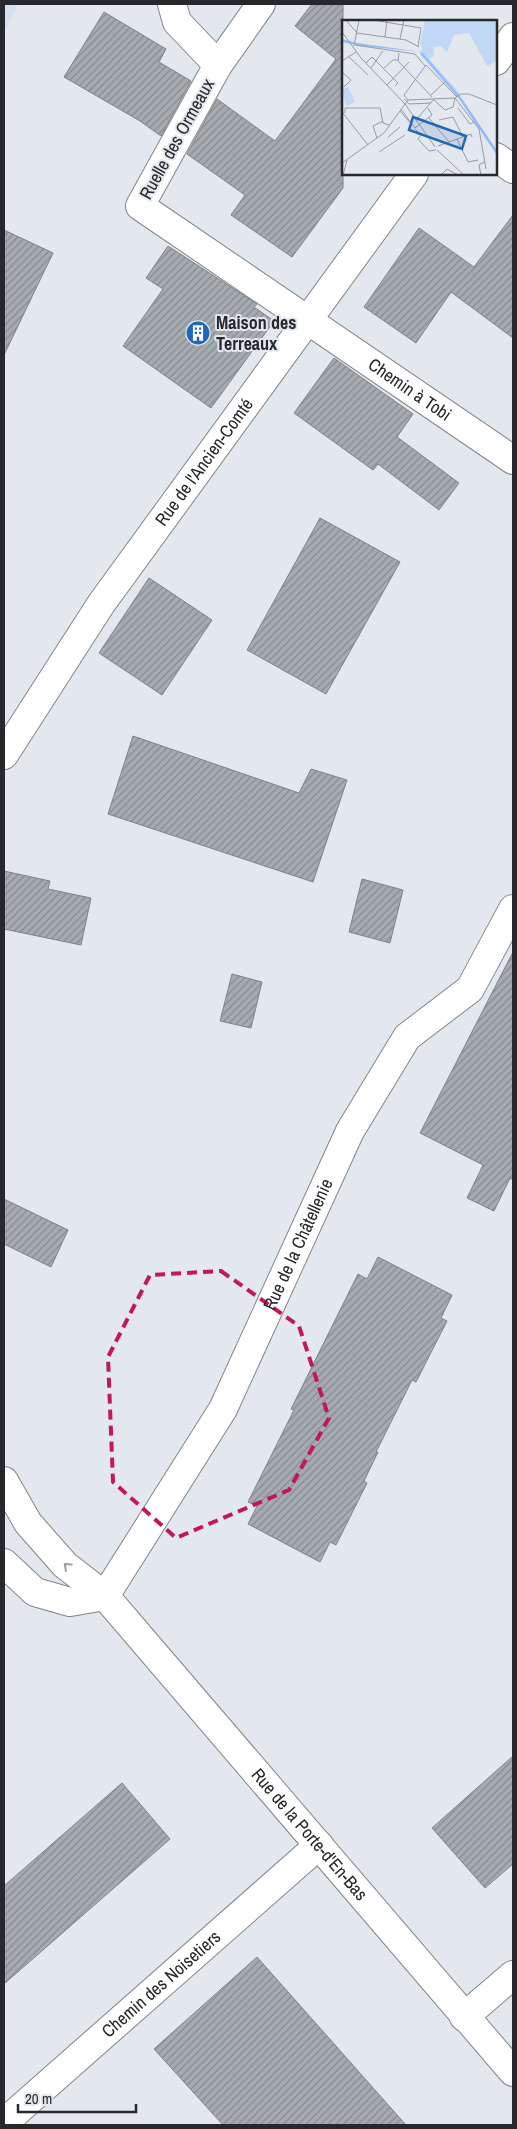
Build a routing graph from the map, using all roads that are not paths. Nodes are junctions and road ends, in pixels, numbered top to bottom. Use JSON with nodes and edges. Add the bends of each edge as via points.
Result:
{"nodes":[{"id":1,"x":172,"y":4,"type":"edge"},
{"id":2,"x":262,"y":4,"type":"edge"},
{"id":3,"x":513,"y":37,"type":"edge"},
{"id":4,"x":497,"y":60,"type":"edge"},
{"id":5,"x":218,"y":65,"type":"junction"},
{"id":6,"x":497,"y":158,"type":"edge"},
{"id":7,"x":513,"y":169,"type":"edge"},
{"id":8,"x":413,"y":175,"type":"edge"},
{"id":9,"x":307,"y":321,"type":"junction"},
{"id":10,"x":513,"y":460,"type":"edge"},
{"id":11,"x":4,"y":756,"type":"edge"},
{"id":12,"x":513,"y":909,"type":"edge"},
{"id":13,"x":4,"y":1481,"type":"edge"},
{"id":14,"x":4,"y":1563,"type":"edge"},
{"id":15,"x":105,"y":1596,"type":"junction"},
{"id":16,"x":318,"y":1845,"type":"junction"},
{"id":17,"x":513,"y":1975,"type":"edge"},
{"id":18,"x":464,"y":2016,"type":"junction"},
{"id":19,"x":513,"y":2072,"type":"edge"},
{"id":20,"x":6,"y":2125,"type":"edge"}],
"edges":[{"from":1,"to":5,"type":"street","via":[[177,22]]},
{"from":2,"to":5,"type":"street","name":"Ruelle des Ormeaux"},
{"from":3,"to":4,"type":"street"},
{"from":5,"to":9,"type":"street","name":"Ruelle des Ormeaux","via":[[140,206]]},
{"from":6,"to":7,"type":"street"},
{"from":8,"to":9,"type":"street","name":"Rue de l'Ancien-Comté"},
{"from":9,"to":10,"type":"street","name":"Chemin à Tobi"},
{"from":9,"to":11,"type":"street","name":"Rue de l'Ancien-Comté","via":[[101,604]]},
{"from":12,"to":15,"type":"street","name":"Rue de la Châtellenie","via":[[470,989],[407,1037],[350,1131],[223,1409]]},
{"from":15,"to":13,"type":"street","name":"Rue de la Porte-d'En-Bas","one_way":true,"via":[[65,1565],[28,1523]]},
{"from":14,"to":15,"type":"street","via":[[34,1592],[70,1602]]},
{"from":15,"to":16,"type":"street","name":"Rue de la Porte-d'En-Bas"},
{"from":16,"to":18,"type":"street","name":"Rue de la Porte-d'En-Bas"},
{"from":16,"to":20,"type":"street","name":"Chemin des Noisetiers","via":[[15,2113]]},
{"from":17,"to":18,"type":"street"},
{"from":18,"to":19,"type":"street","name":"Rue de la Porte-d'En-Bas"}]}
